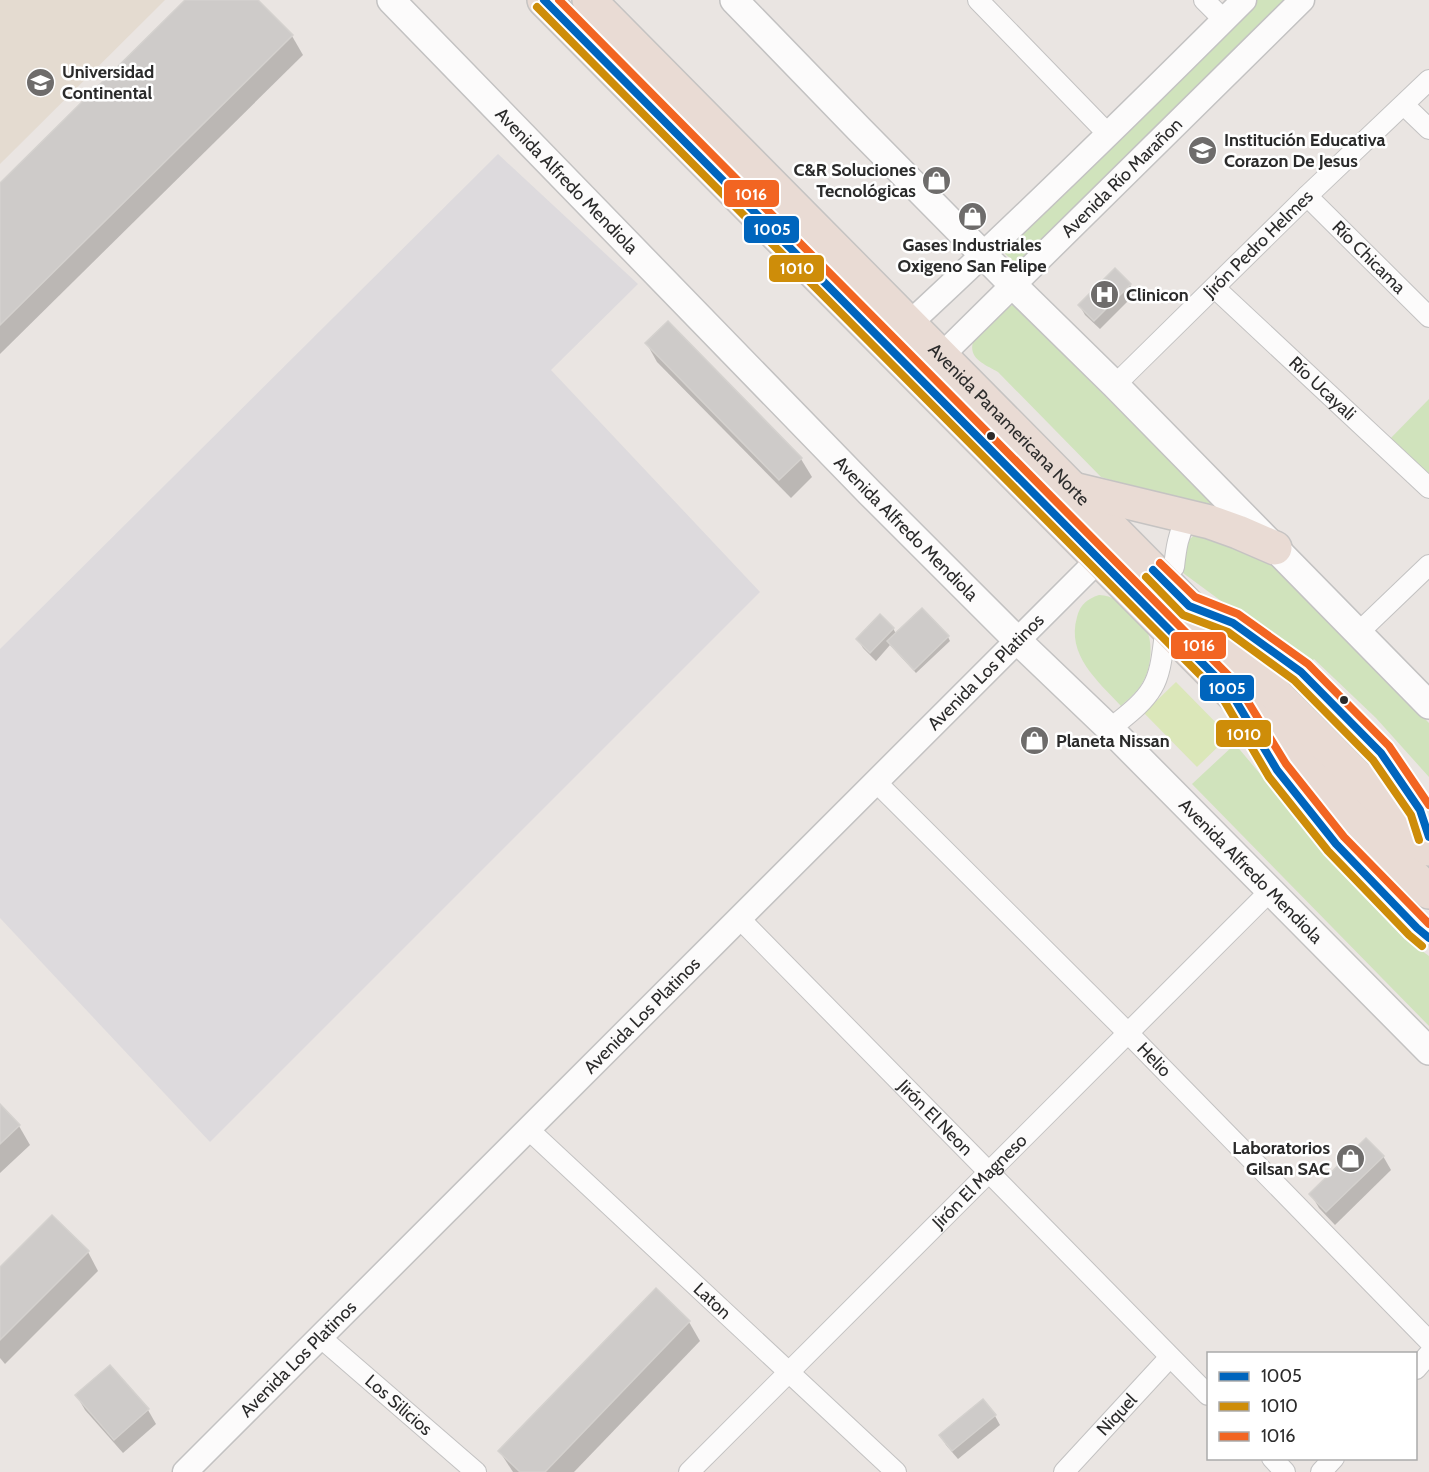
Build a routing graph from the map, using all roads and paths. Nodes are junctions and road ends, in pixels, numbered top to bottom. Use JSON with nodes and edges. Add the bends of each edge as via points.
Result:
{"nodes":[{"id":1,"x":391,"y":0,"type":"edge"},
{"id":2,"x":538,"y":0,"type":"edge"},
{"id":3,"x":544,"y":0,"type":"edge"},
{"id":4,"x":589,"y":0,"type":"edge"},
{"id":5,"x":734,"y":0,"type":"edge"},
{"id":6,"x":978,"y":0,"type":"edge"},
{"id":7,"x":1204,"y":0,"type":"edge"},
{"id":8,"x":1244,"y":0,"type":"edge"},
{"id":9,"x":1302,"y":0,"type":"edge"},
{"id":10,"x":1224,"y":20,"type":"junction"},
{"id":11,"x":572,"y":28,"type":"junction"},
{"id":12,"x":1429,"y":80,"type":"edge"},
{"id":13,"x":1404,"y":105,"type":"junction"},
{"id":14,"x":1429,"y":129,"type":"edge"},
{"id":15,"x":1109,"y":135,"type":"junction"},
{"id":16,"x":1307,"y":196,"type":"junction"},
{"id":17,"x":983,"y":255,"type":"junction"},
{"id":18,"x":1013,"y":285,"type":"junction"},
{"id":19,"x":1215,"y":288,"type":"junction"},
{"id":20,"x":1429,"y":317,"type":"edge"},
{"id":21,"x":909,"y":324,"type":"junction"},
{"id":22,"x":941,"y":356,"type":"junction"},
{"id":23,"x":1115,"y":385,"type":"junction"},
{"id":24,"x":1429,"y":488,"type":"edge"},
{"id":25,"x":1073,"y":489,"type":"junction"},
{"id":26,"x":1187,"y":518,"type":"junction"},
{"id":27,"x":1275,"y":548,"type":"junction"},
{"id":28,"x":1099,"y":559,"type":"junction"},
{"id":29,"x":1429,"y":566,"type":"edge"},
{"id":30,"x":1174,"y":567,"type":"dead end"},
{"id":31,"x":1358,"y":633,"type":"junction"},
{"id":32,"x":1017,"y":640,"type":"junction"},
{"id":33,"x":1164,"y":641,"type":"dead end"},
{"id":34,"x":1429,"y":705,"type":"edge"},
{"id":35,"x":1110,"y":729,"type":"junction"},
{"id":36,"x":876,"y":782,"type":"junction"},
{"id":37,"x":1429,"y":849,"type":"edge"},
{"id":38,"x":1270,"y":891,"type":"junction"},
{"id":39,"x":1429,"y":892,"type":"edge"},
{"id":40,"x":740,"y":918,"type":"junction"},
{"id":41,"x":1128,"y":1033,"type":"junction"},
{"id":42,"x":1429,"y":1051,"type":"edge"},
{"id":43,"x":528,"y":1129,"type":"junction"},
{"id":44,"x":989,"y":1172,"type":"junction"},
{"id":45,"x":320,"y":1337,"type":"junction"},
{"id":46,"x":1429,"y":1341,"type":"edge"},
{"id":47,"x":1429,"y":1354,"type":"edge"},
{"id":48,"x":1170,"y":1357,"type":"junction"},
{"id":49,"x":1417,"y":1368,"type":"edge"},
{"id":50,"x":788,"y":1373,"type":"junction"},
{"id":51,"x":1207,"y":1393,"type":"edge"},
{"id":52,"x":1274,"y":1460,"type":"edge"},
{"id":53,"x":1332,"y":1460,"type":"edge"},
{"id":54,"x":186,"y":1472,"type":"edge"},
{"id":55,"x":476,"y":1472,"type":"edge"},
{"id":56,"x":689,"y":1472,"type":"edge"},
{"id":57,"x":896,"y":1472,"type":"edge"},
{"id":58,"x":1064,"y":1472,"type":"edge"},
{"id":59,"x":1286,"y":1472,"type":"edge"},
{"id":60,"x":1321,"y":1472,"type":"edge"}],
"edges":[{"from":1,"to":32,"type":"main road","name":"Avenida Alfredo Mendiola"},
{"from":2,"to":11,"type":"highway"},
{"from":3,"to":11,"type":"highway","name":"Avenida Panamericana Norte"},
{"from":4,"to":21,"type":"highway","name":"Avenida Panamericana Norte"},
{"from":5,"to":17,"type":"main road"},
{"from":6,"to":15,"type":"street"},
{"from":7,"to":10,"type":"street"},
{"from":8,"to":10,"type":"street"},
{"from":9,"to":18,"type":"street","name":"Avenida Río Marañon"},
{"from":10,"to":15,"type":"street"},
{"from":11,"to":28,"type":"highway","name":"Avenida Panamericana Norte"},
{"from":12,"to":13,"type":"street","name":"Jirón Pedro Helmes"},
{"from":13,"to":14,"type":"street"},
{"from":13,"to":16,"type":"street","name":"Jirón Pedro Helmes"},
{"from":15,"to":17,"type":"street"},
{"from":16,"to":19,"type":"street","name":"Jirón Pedro Helmes"},
{"from":16,"to":20,"type":"street","name":"Río Chicama"},
{"from":17,"to":18,"type":"main road"},
{"from":17,"to":21,"type":"street"},
{"from":18,"to":22,"type":"street","name":"Avenida Río Marañon"},
{"from":18,"to":23,"type":"main road"},
{"from":19,"to":23,"type":"street","name":"Jirón Pedro Helmes"},
{"from":19,"to":24,"type":"street","name":"Río Ucayali"},
{"from":21,"to":22,"type":"highway","name":"Avenida Panamericana Norte"},
{"from":22,"to":25,"type":"highway","name":"Avenida Panamericana Norte"},
{"from":23,"to":27,"type":"main road"},
{"from":25,"to":26,"type":"highway"},
{"from":25,"to":37,"type":"highway","name":"Avenida Panamericana Norte"},
{"from":26,"to":27,"type":"highway","via":[[1210,522]]},
{"from":26,"to":30,"type":"street","via":[[1177,543]]},
{"from":27,"to":31,"type":"main road"},
{"from":28,"to":32,"type":"street","name":"Avenida Los Platinos"},
{"from":28,"to":39,"type":"highway","name":"Avenida Panamericana Norte"},
{"from":29,"to":31,"type":"street"},
{"from":31,"to":34,"type":"main road"},
{"from":32,"to":35,"type":"main road","name":"Avenida Alfredo Mendiola"},
{"from":32,"to":36,"type":"street","name":"Avenida Los Platinos"},
{"from":33,"to":35,"type":"street","via":[[1153,688]]},
{"from":35,"to":38,"type":"main road","name":"Avenida Alfredo Mendiola"},
{"from":36,"to":40,"type":"street","name":"Avenida Los Platinos"},
{"from":36,"to":41,"type":"street","name":"Helio"},
{"from":38,"to":41,"type":"street","name":"Jirón El Magneso"},
{"from":38,"to":42,"type":"main road","name":"Avenida Alfredo Mendiola"},
{"from":40,"to":43,"type":"street","name":"Avenida Los Platinos"},
{"from":40,"to":44,"type":"street","name":"Jirón El Neon"},
{"from":41,"to":44,"type":"street","name":"Jirón El Magneso"},
{"from":41,"to":46,"type":"street","name":"Helio"},
{"from":43,"to":45,"type":"street","name":"Avenida Los Platinos"},
{"from":43,"to":50,"type":"street","name":"Laton"},
{"from":44,"to":48,"type":"street","name":"Jirón El Neon"},
{"from":44,"to":50,"type":"street","name":"Jirón El Magneso"},
{"from":45,"to":54,"type":"street","name":"Avenida Los Platinos"},
{"from":45,"to":55,"type":"street","name":"Los Silicios"},
{"from":47,"to":49,"type":"street"},
{"from":48,"to":51,"type":"street","name":"Jirón El Neon"},
{"from":48,"to":58,"type":"street","name":"Niquel"},
{"from":50,"to":56,"type":"street","name":"Jirón El Magneso"},
{"from":50,"to":57,"type":"street","name":"Laton"},
{"from":52,"to":59,"type":"street"},
{"from":53,"to":60,"type":"street"}]}
